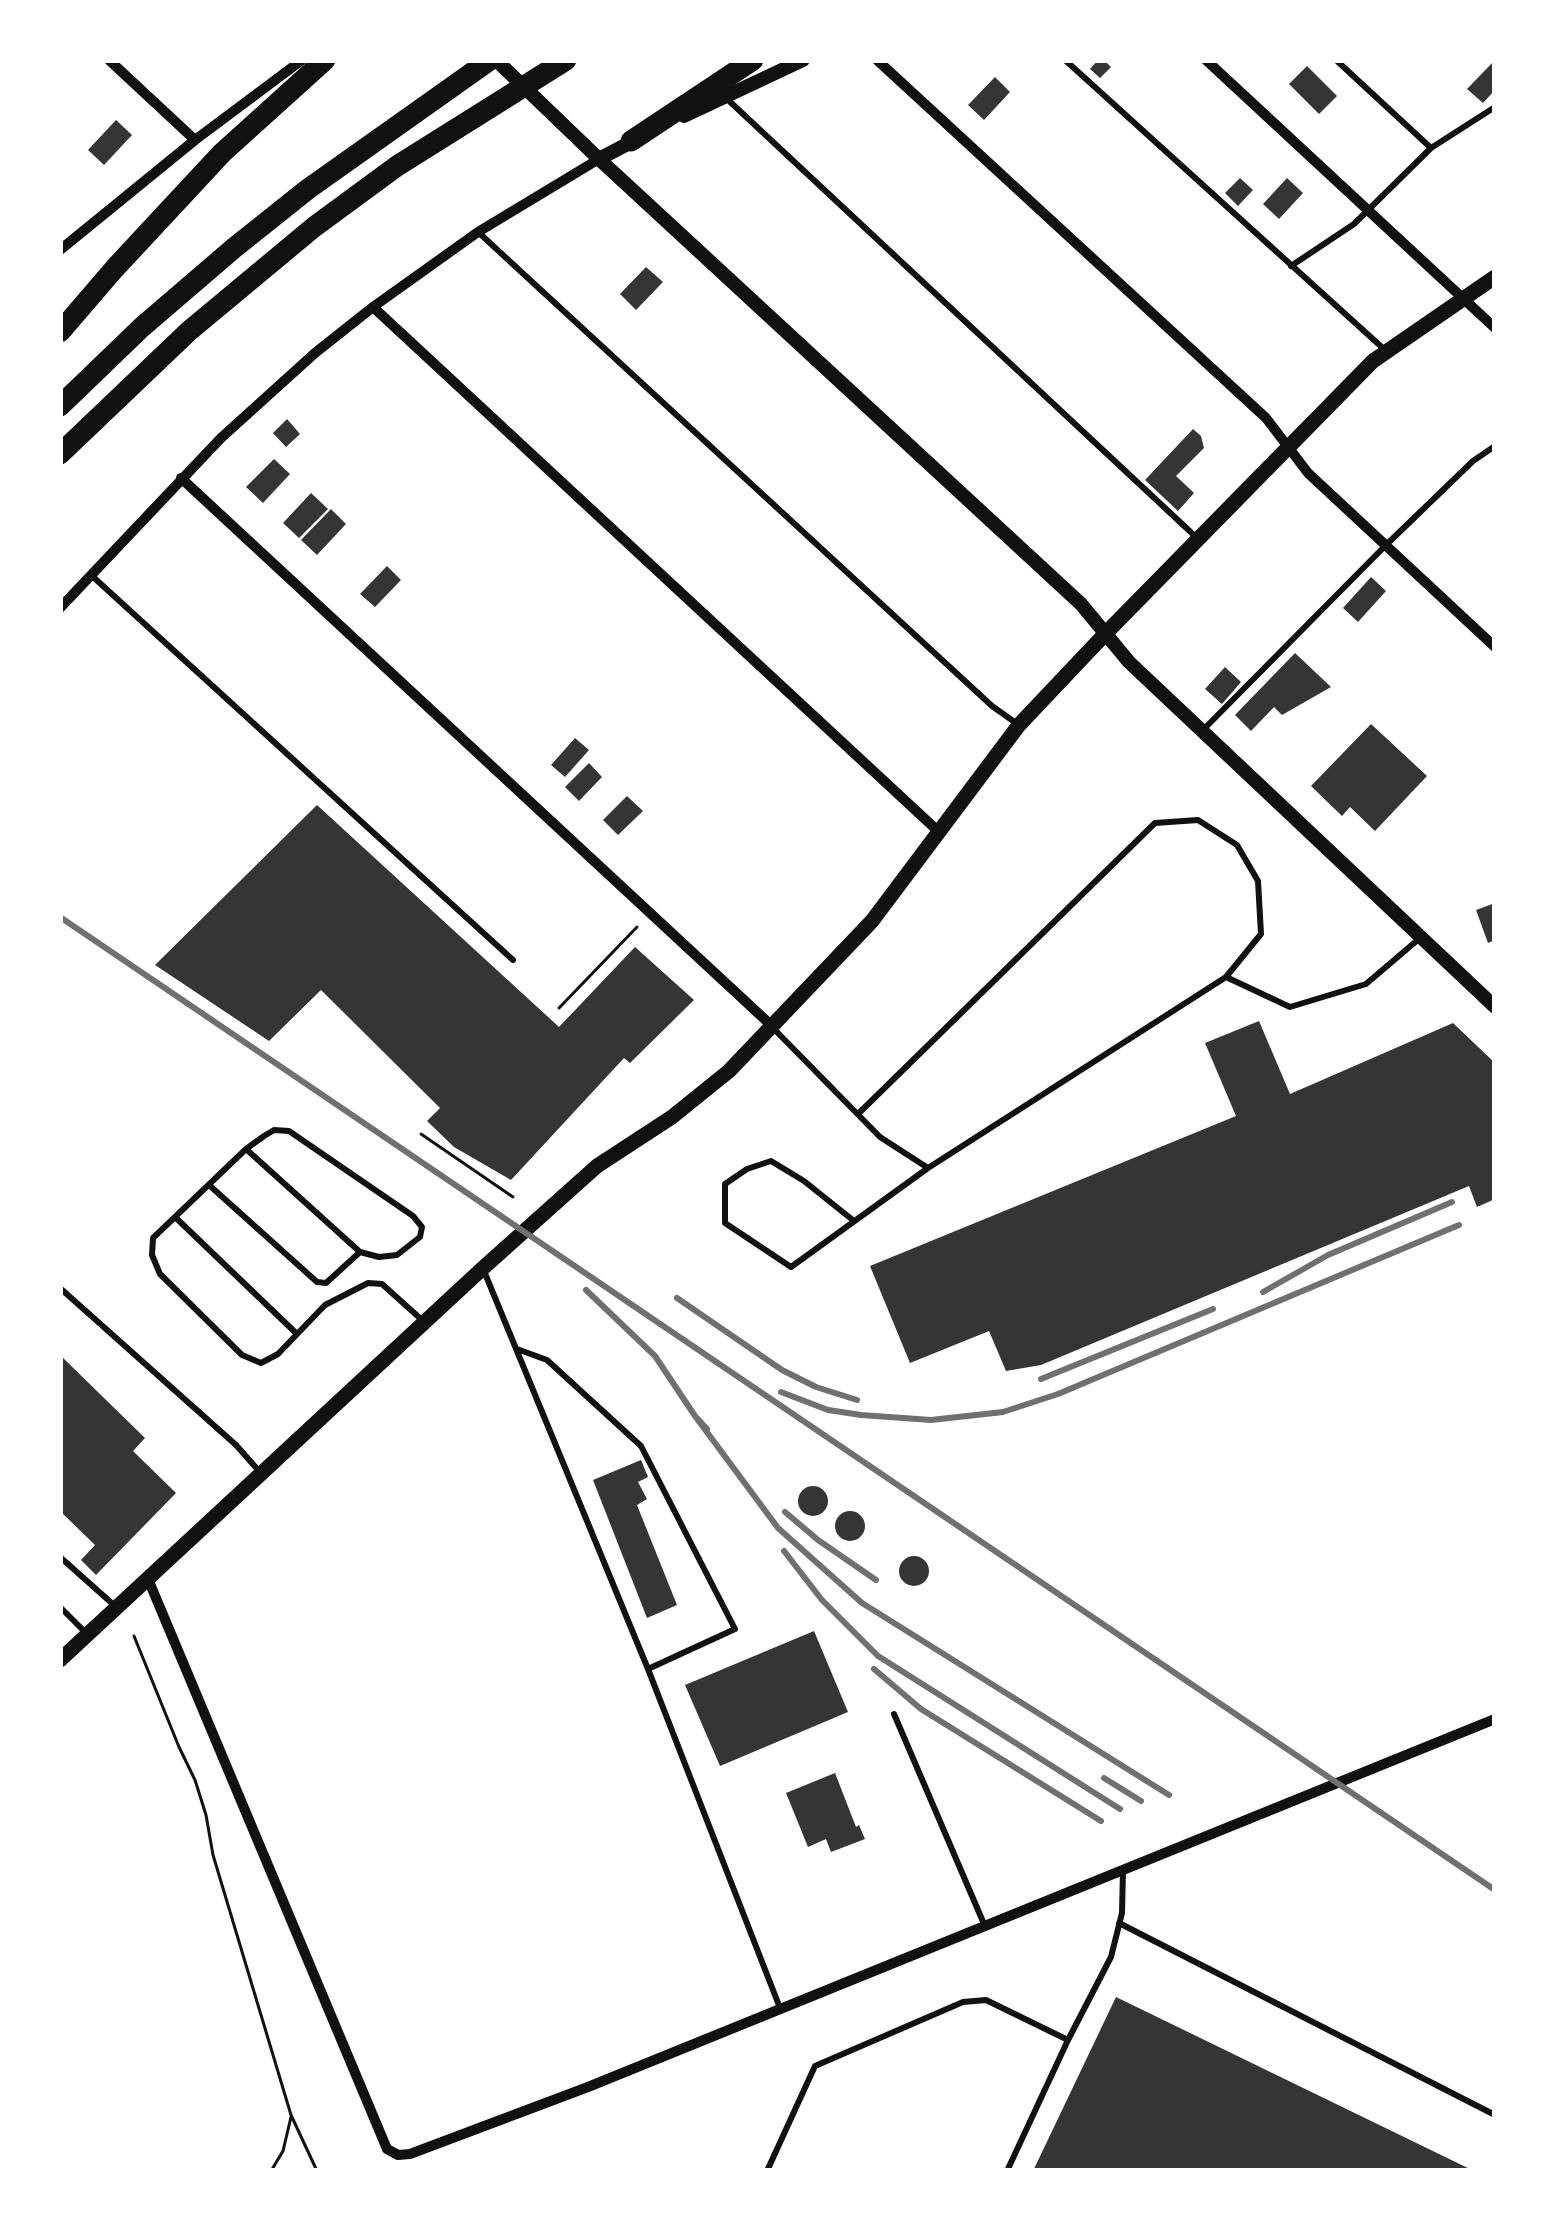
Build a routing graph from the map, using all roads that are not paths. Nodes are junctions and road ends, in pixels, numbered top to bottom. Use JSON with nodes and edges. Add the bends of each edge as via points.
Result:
{"nodes":[{"id":1,"x":109,"y":60,"type":"edge"},
{"id":2,"x":302,"y":60,"type":"edge"},
{"id":3,"x":325,"y":60,"type":"edge"},
{"id":4,"x":493,"y":60,"type":"edge"},
{"id":5,"x":566,"y":60,"type":"edge"},
{"id":6,"x":753,"y":60,"type":"edge"},
{"id":7,"x":803,"y":60,"type":"edge"},
{"id":8,"x":877,"y":60,"type":"edge"},
{"id":9,"x":1065,"y":60,"type":"edge"},
{"id":10,"x":1206,"y":60,"type":"edge"},
{"id":11,"x":1336,"y":60,"type":"edge"},
{"id":12,"x":286,"y":64,"type":"edge"},
{"id":13,"x":725,"y":97,"type":"junction"},
{"id":14,"x":1495,"y":107,"type":"edge"},
{"id":15,"x":195,"y":140,"type":"junction"},
{"id":16,"x":631,"y":141,"type":"junction"},
{"id":17,"x":1431,"y":148,"type":"junction"},
{"id":18,"x":599,"y":159,"type":"junction"},
{"id":19,"x":1367,"y":208,"type":"junction"},
{"id":20,"x":478,"y":232,"type":"junction"},
{"id":21,"x":60,"y":250,"type":"edge"},
{"id":22,"x":1291,"y":266,"type":"junction"},
{"id":23,"x":1495,"y":277,"type":"edge"},
{"id":24,"x":1463,"y":298,"type":"junction"},
{"id":25,"x":373,"y":307,"type":"junction"},
{"id":26,"x":1495,"y":328,"type":"edge"},
{"id":27,"x":60,"y":332,"type":"edge"},
{"id":28,"x":1385,"y":350,"type":"junction"},
{"id":29,"x":60,"y":406,"type":"edge"},
{"id":30,"x":1290,"y":446,"type":"junction"},
{"id":31,"x":1495,"y":446,"type":"edge"},
{"id":32,"x":60,"y":454,"type":"edge"},
{"id":33,"x":181,"y":478,"type":"junction"},
{"id":34,"x":1198,"y":539,"type":"junction"},
{"id":35,"x":1386,"y":545,"type":"junction"},
{"id":36,"x":92,"y":574,"type":"junction"},
{"id":37,"x":60,"y":608,"type":"edge"},
{"id":38,"x":1106,"y":633,"type":"junction"},
{"id":39,"x":1492,"y":639,"type":"edge"},
{"id":40,"x":1019,"y":725,"type":"junction"},
{"id":41,"x":1202,"y":731,"type":"junction"},
{"id":42,"x":939,"y":832,"type":"junction"},
{"id":43,"x":1421,"y":938,"type":"junction"},
{"id":44,"x":513,"y":960,"type":"dead end"},
{"id":45,"x":1226,"y":976,"type":"junction"},
{"id":46,"x":1495,"y":1007,"type":"edge"},
{"id":47,"x":772,"y":1026,"type":"junction"},
{"id":48,"x":858,"y":1114,"type":"junction"},
{"id":49,"x":246,"y":1149,"type":"junction"},
{"id":50,"x":928,"y":1168,"type":"junction"},
{"id":51,"x":209,"y":1185,"type":"junction"},
{"id":52,"x":175,"y":1217,"type":"junction"},
{"id":53,"x":854,"y":1221,"type":"junction"},
{"id":54,"x":360,"y":1252,"type":"junction"},
{"id":55,"x":483,"y":1268,"type":"junction"},
{"id":56,"x":60,"y":1288,"type":"edge"},
{"id":57,"x":424,"y":1322,"type":"junction"},
{"id":58,"x":297,"y":1334,"type":"junction"},
{"id":59,"x":517,"y":1349,"type":"junction"},
{"id":60,"x":262,"y":1474,"type":"junction"},
{"id":61,"x":60,"y":1557,"type":"edge"},
{"id":62,"x":148,"y":1579,"type":"junction"},
{"id":63,"x":60,"y":1607,"type":"edge"},
{"id":64,"x":117,"y":1608,"type":"junction"},
{"id":65,"x":88,"y":1635,"type":"junction"},
{"id":66,"x":60,"y":1660,"type":"edge"},
{"id":67,"x":648,"y":1669,"type":"junction"},
{"id":68,"x":894,"y":1714,"type":"dead end"},
{"id":69,"x":1495,"y":1719,"type":"edge"},
{"id":70,"x":1123,"y":1869,"type":"junction"},
{"id":71,"x":1120,"y":1923,"type":"junction"},
{"id":72,"x":984,"y":1924,"type":"junction"},
{"id":73,"x":780,"y":2008,"type":"junction"},
{"id":74,"x":1068,"y":2040,"type":"junction"},
{"id":75,"x":1495,"y":2115,"type":"edge"},
{"id":76,"x":404,"y":2155,"type":"junction"},
{"id":77,"x":396,"y":2171,"type":"edge"},
{"id":78,"x":767,"y":2171,"type":"edge"},
{"id":79,"x":1007,"y":2171,"type":"edge"}],
"edges":[{"from":1,"to":15,"type":"street"},
{"from":2,"to":12,"type":"street"},
{"from":3,"to":27,"type":"highway","via":[[222,153]]},
{"from":4,"to":18,"type":"street"},
{"from":4,"to":29,"type":"highway","via":[[234,248]]},
{"from":5,"to":32,"type":"highway","via":[[314,227]]},
{"from":6,"to":16,"type":"highway"},
{"from":7,"to":13,"type":"street"},
{"from":8,"to":30,"type":"street"},
{"from":9,"to":22,"type":"lane"},
{"from":10,"to":19,"type":"street"},
{"from":11,"to":17,"type":"lane"},
{"from":12,"to":15,"type":"street"},
{"from":13,"to":16,"type":"street"},
{"from":13,"to":34,"type":"lane"},
{"from":14,"to":17,"type":"lane"},
{"from":15,"to":21,"type":"street"},
{"from":16,"to":18,"type":"street"},
{"from":17,"to":19,"type":"lane"},
{"from":18,"to":20,"type":"street"},
{"from":18,"to":38,"type":"street"},
{"from":19,"to":22,"type":"lane"},
{"from":19,"to":24,"type":"street"},
{"from":20,"to":25,"type":"street"},
{"from":20,"to":40,"type":"lane"},
{"from":22,"to":28,"type":"lane"},
{"from":23,"to":24,"type":"main road"},
{"from":24,"to":26,"type":"street"},
{"from":24,"to":28,"type":"main road"},
{"from":25,"to":33,"type":"street"},
{"from":25,"to":42,"type":"street"},
{"from":28,"to":30,"type":"main road"},
{"from":30,"to":34,"type":"main road"},
{"from":30,"to":35,"type":"street"},
{"from":31,"to":35,"type":"lane"},
{"from":33,"to":36,"type":"street"},
{"from":33,"to":47,"type":"street"},
{"from":34,"to":38,"type":"main road"},
{"from":35,"to":39,"type":"street"},
{"from":35,"to":41,"type":"lane"},
{"from":36,"to":37,"type":"street"},
{"from":36,"to":44,"type":"lane"},
{"from":38,"to":40,"type":"main road"},
{"from":38,"to":41,"type":"street"},
{"from":40,"to":42,"type":"main road"},
{"from":41,"to":43,"type":"street"},
{"from":42,"to":47,"type":"main road","via":[[872,921]]},
{"from":43,"to":45,"type":"lane","via":[[1366,984],[1290,1007]]},
{"from":43,"to":46,"type":"street"},
{"from":45,"to":48,"type":"lane","via":[[1261,934],[1258,881],[1237,845],[1198,820],[1155,823]]},
{"from":45,"to":50,"type":"lane"},
{"from":47,"to":48,"type":"lane"},
{"from":47,"to":55,"type":"main road","via":[[705,1092],[597,1166]]},
{"from":48,"to":50,"type":"lane"},
{"from":49,"to":51,"type":"lane"},
{"from":49,"to":54,"type":"lane"},
{"from":49,"to":54,"type":"lane","via":[[274,1130],[289,1131],[422,1227],[397,1255]]},
{"from":50,"to":53,"type":"lane"},
{"from":51,"to":52,"type":"lane"},
{"from":51,"to":54,"type":"lane","via":[[317,1282]]},
{"from":52,"to":58,"type":"lane"},
{"from":52,"to":58,"type":"lane","via":[[153,1238],[160,1274],[242,1355],[261,1363]]},
{"from":53,"to":53,"type":"lane","via":[[791,1267],[725,1223],[725,1184],[771,1161]]},
{"from":55,"to":57,"type":"main road"},
{"from":55,"to":59,"type":"lane"},
{"from":56,"to":60,"type":"lane"},
{"from":57,"to":58,"type":"lane","via":[[382,1284],[368,1282],[325,1305]]},
{"from":57,"to":60,"type":"main road"},
{"from":59,"to":67,"type":"lane"},
{"from":59,"to":67,"type":"lane","via":[[547,1360],[641,1446],[734,1629]]},
{"from":60,"to":62,"type":"main road"},
{"from":61,"to":64,"type":"lane"},
{"from":62,"to":64,"type":"main road"},
{"from":62,"to":76,"type":"street","via":[[387,2150]]},
{"from":63,"to":65,"type":"lane"},
{"from":64,"to":65,"type":"main road"},
{"from":65,"to":66,"type":"main road"},
{"from":67,"to":73,"type":"lane"},
{"from":68,"to":72,"type":"lane"},
{"from":69,"to":70,"type":"street"},
{"from":70,"to":71,"type":"lane"},
{"from":70,"to":72,"type":"street"},
{"from":71,"to":74,"type":"lane"},
{"from":71,"to":75,"type":"lane"},
{"from":72,"to":73,"type":"street"},
{"from":73,"to":76,"type":"street"},
{"from":74,"to":78,"type":"lane","via":[[986,2000],[963,2002],[815,2066]]},
{"from":74,"to":79,"type":"lane"},
{"from":76,"to":77,"type":"lane"}]}
